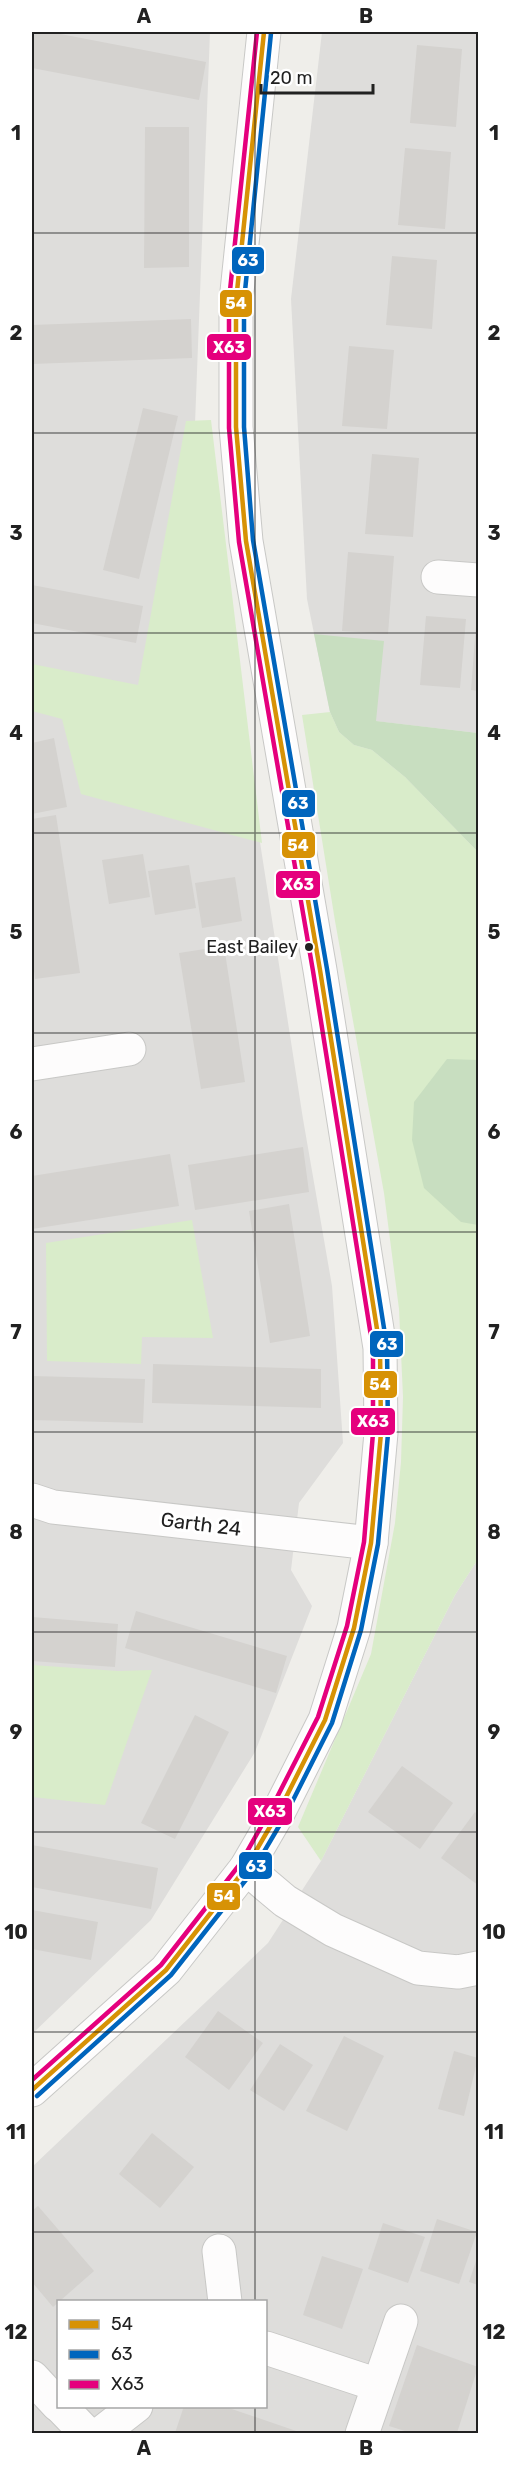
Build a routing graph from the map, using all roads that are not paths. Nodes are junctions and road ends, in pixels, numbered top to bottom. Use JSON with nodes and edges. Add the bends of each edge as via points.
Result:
{"nodes":[{"id":1,"x":264,"y":32,"type":"edge"},
{"id":2,"x":438,"y":577,"type":"dead end"},
{"id":3,"x":478,"y":580,"type":"edge"},
{"id":4,"x":129,"y":1049,"type":"dead end"},
{"id":5,"x":32,"y":1064,"type":"edge"},
{"id":6,"x":32,"y":1500,"type":"edge"},
{"id":7,"x":371,"y":1543,"type":"junction"},
{"id":8,"x":246,"y":1868,"type":"junction"},
{"id":9,"x":478,"y":1968,"type":"edge"},
{"id":10,"x":32,"y":2090,"type":"edge"},
{"id":11,"x":219,"y":2251,"type":"dead end"},
{"id":12,"x":225,"y":2300,"type":"edge"},
{"id":13,"x":401,"y":2321,"type":"dead end"},
{"id":14,"x":267,"y":2348,"type":"edge"},
{"id":15,"x":32,"y":2377,"type":"edge"},
{"id":16,"x":378,"y":2385,"type":"junction"},
{"id":17,"x":57,"y":2403,"type":"edge"},
{"id":18,"x":62,"y":2408,"type":"edge"},
{"id":19,"x":133,"y":2408,"type":"edge"},
{"id":20,"x":87,"y":2433,"type":"edge"},
{"id":21,"x":100,"y":2433,"type":"edge"},
{"id":22,"x":362,"y":2433,"type":"edge"}],
"edges":[{"from":1,"to":7,"type":"street","via":[[236,301],[236,427],[246,542],[380,1348],[381,1433]]},
{"from":2,"to":3,"type":"street"},
{"from":4,"to":5,"type":"street"},
{"from":6,"to":7,"type":"street","name":"Garth 24","via":[[53,1507]]},
{"from":7,"to":8,"type":"street","via":[[354,1628],[325,1720]]},
{"from":8,"to":9,"type":"street","via":[[285,1901],[333,1930],[418,1968],[458,1972]]},
{"from":8,"to":10,"type":"street","via":[[166,1970]]},
{"from":11,"to":12,"type":"street"},
{"from":13,"to":16,"type":"street"},
{"from":14,"to":16,"type":"street"},
{"from":15,"to":17,"type":"street"},
{"from":16,"to":22,"type":"street"},
{"from":18,"to":20,"type":"street"},
{"from":19,"to":21,"type":"street"}]}
